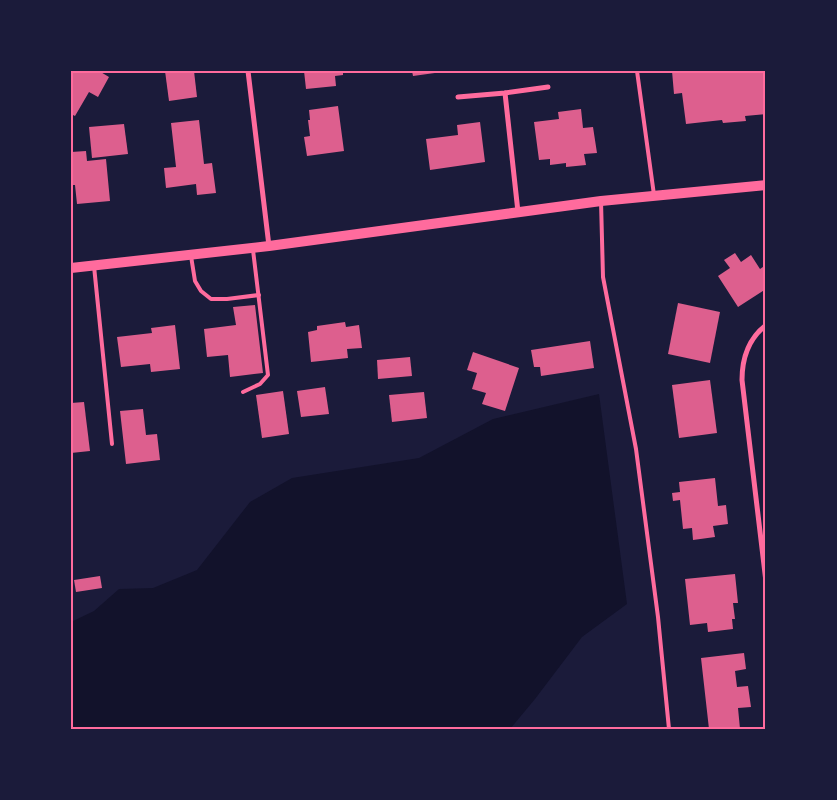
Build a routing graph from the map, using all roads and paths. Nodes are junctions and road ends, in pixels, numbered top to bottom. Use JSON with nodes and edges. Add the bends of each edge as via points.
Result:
{"nodes":[{"id":1,"x":248,"y":71,"type":"edge"},
{"id":2,"x":637,"y":71,"type":"edge"},
{"id":3,"x":548,"y":87,"type":"dead end"},
{"id":4,"x":505,"y":93,"type":"junction"},
{"id":5,"x":458,"y":97,"type":"dead end"},
{"id":6,"x":766,"y":185,"type":"edge"},
{"id":7,"x":654,"y":196,"type":"junction"},
{"id":8,"x":601,"y":201,"type":"junction"},
{"id":9,"x":518,"y":212,"type":"junction"},
{"id":10,"x":269,"y":246,"type":"junction"},
{"id":11,"x":253,"y":248,"type":"junction"},
{"id":12,"x":191,"y":254,"type":"junction"},
{"id":13,"x":94,"y":266,"type":"junction"},
{"id":14,"x":71,"y":268,"type":"edge"},
{"id":15,"x":259,"y":295,"type":"junction"},
{"id":16,"x":766,"y":324,"type":"edge"},
{"id":17,"x":243,"y":392,"type":"dead end"},
{"id":18,"x":112,"y":444,"type":"dead end"},
{"id":19,"x":766,"y":582,"type":"edge"},
{"id":20,"x":669,"y":729,"type":"edge"}],
"edges":[{"from":1,"to":10,"type":"street"},
{"from":2,"to":7,"type":"lane"},
{"from":3,"to":4,"type":"street"},
{"from":4,"to":5,"type":"street"},
{"from":4,"to":9,"type":"street"},
{"from":6,"to":7,"type":"main road"},
{"from":7,"to":8,"type":"main road"},
{"from":8,"to":9,"type":"main road"},
{"from":8,"to":20,"type":"lane","via":[[603,277],[636,449]]},
{"from":9,"to":10,"type":"main road"},
{"from":10,"to":11,"type":"main road"},
{"from":11,"to":12,"type":"main road"},
{"from":11,"to":15,"type":"lane"},
{"from":12,"to":13,"type":"main road"},
{"from":12,"to":15,"type":"lane","via":[[195,282],[211,298],[227,300]]},
{"from":13,"to":14,"type":"main road"},
{"from":13,"to":18,"type":"lane"},
{"from":15,"to":17,"type":"lane","via":[[268,376]]},
{"from":16,"to":19,"type":"street","via":[[748,345],[742,380]]}]}
